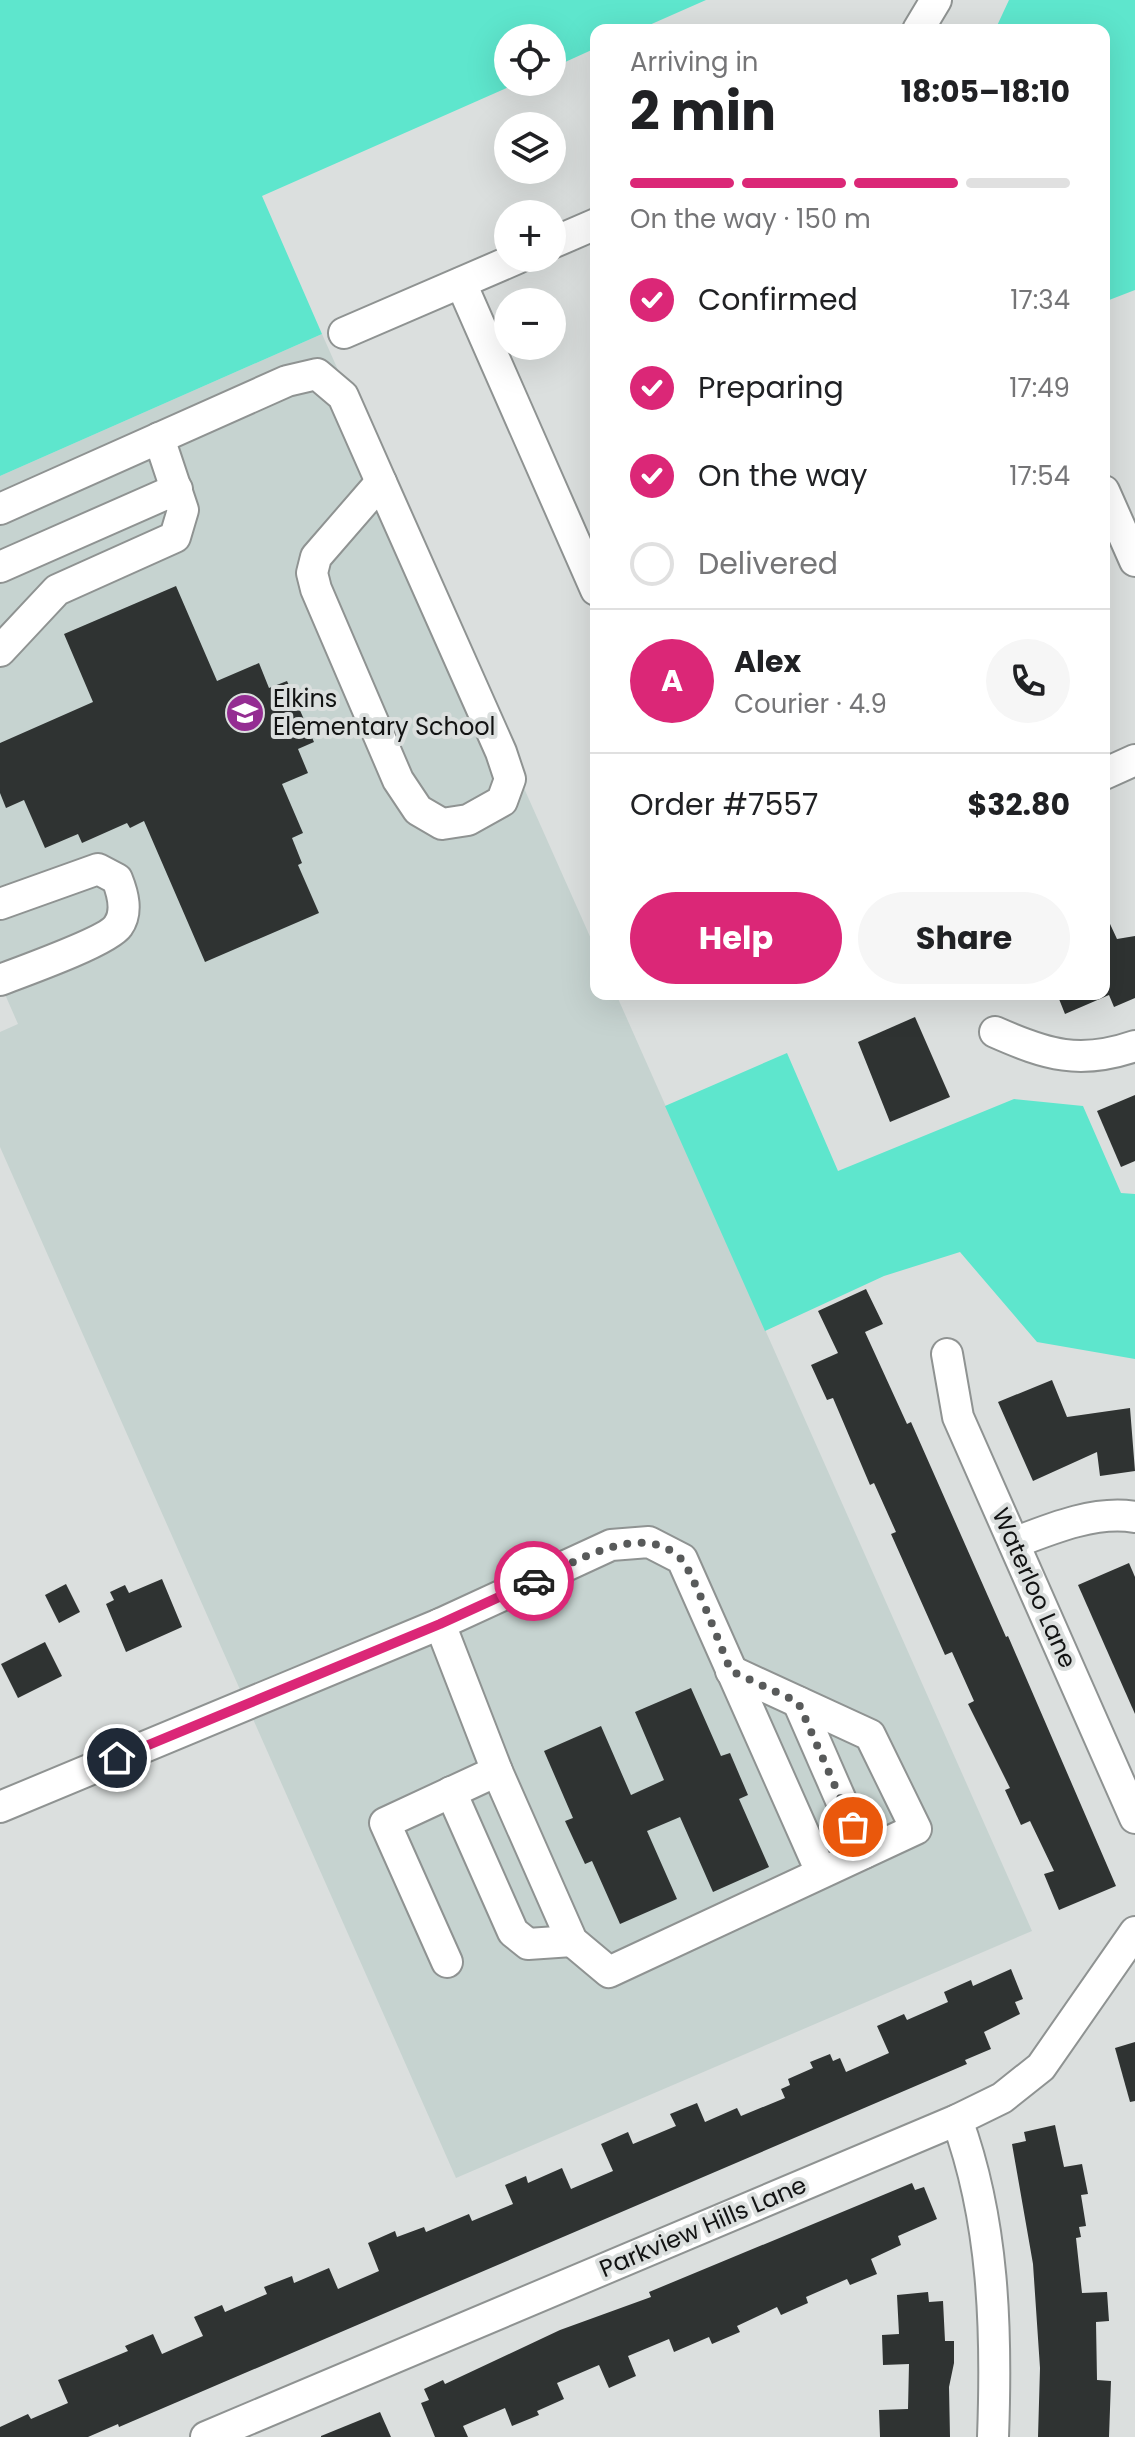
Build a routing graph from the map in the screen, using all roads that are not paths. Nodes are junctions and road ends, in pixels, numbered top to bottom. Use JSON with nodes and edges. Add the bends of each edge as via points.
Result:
{"nodes":[{"id":1,"x":936,"y":0,"type":"edge"},
{"id":2,"x":922,"y":24,"type":"edge"},
{"id":3,"x":590,"y":227,"type":"edge"},
{"id":4,"x":566,"y":237,"type":"edge"},
{"id":5,"x":494,"y":269,"type":"edge"},
{"id":6,"x":461,"y":283,"type":"junction"},
{"id":7,"x":344,"y":333,"type":"dead end"},
{"id":8,"x":159,"y":438,"type":"junction"},
{"id":9,"x":381,"y":482,"type":"junction"},
{"id":10,"x":177,"y":489,"type":"junction"},
{"id":11,"x":1110,"y":505,"type":"edge"},
{"id":12,"x":0,"y":509,"type":"edge"},
{"id":13,"x":1135,"y":561,"type":"edge"},
{"id":14,"x":0,"y":567,"type":"edge"},
{"id":15,"x":590,"y":576,"type":"edge"},
{"id":16,"x":0,"y":651,"type":"edge"},
{"id":17,"x":1135,"y":760,"type":"edge"},
{"id":18,"x":1110,"y":771,"type":"edge"},
{"id":19,"x":0,"y":904,"type":"edge"},
{"id":20,"x":0,"y":980,"type":"edge"},
{"id":21,"x":995,"y":1032,"type":"dead end"},
{"id":22,"x":1135,"y":1046,"type":"edge"},
{"id":23,"x":947,"y":1354,"type":"dead end"},
{"id":24,"x":1135,"y":1517,"type":"edge"},
{"id":25,"x":1014,"y":1543,"type":"junction"},
{"id":26,"x":440,"y":1624,"type":"junction"},
{"id":27,"x":731,"y":1671,"type":"junction"},
{"id":28,"x":798,"y":1702,"type":"junction"},
{"id":29,"x":497,"y":1771,"type":"junction"},
{"id":30,"x":451,"y":1792,"type":"junction"},
{"id":31,"x":0,"y":1807,"type":"edge"},
{"id":32,"x":1135,"y":1818,"type":"edge"},
{"id":33,"x":864,"y":1853,"type":"junction"},
{"id":34,"x":821,"y":1872,"type":"junction"},
{"id":35,"x":1135,"y":1932,"type":"edge"},
{"id":36,"x":572,"y":1941,"type":"junction"},
{"id":37,"x":447,"y":1962,"type":"dead end"},
{"id":38,"x":957,"y":2120,"type":"junction"},
{"id":39,"x":206,"y":2437,"type":"edge"},
{"id":40,"x":993,"y":2437,"type":"edge"}],
"edges":[{"from":1,"to":2,"type":"street"},
{"from":3,"to":4,"type":"street"},
{"from":5,"to":6,"type":"street"},
{"from":6,"to":7,"type":"street"},
{"from":6,"to":15,"type":"street"},
{"from":8,"to":9,"type":"street","via":[[287,381],[317,374],[343,396]]},
{"from":8,"to":10,"type":"street"},
{"from":8,"to":12,"type":"street"},
{"from":9,"to":9,"type":"street","via":[[316,557],[316,589],[398,780],[418,810],[442,824],[468,820],[502,801],[510,779]]},
{"from":10,"to":14,"type":"street"},
{"from":10,"to":16,"type":"street","via":[[183,510],[175,537],[57,590]]},
{"from":11,"to":13,"type":"street"},
{"from":17,"to":18,"type":"street"},
{"from":19,"to":20,"type":"street","via":[[98,869],[117,879],[124,912],[112,932]]},
{"from":21,"to":22,"type":"street","via":[[1040,1052],[1079,1057],[1107,1056]]},
{"from":23,"to":25,"type":"street","name":"Waterloo Lane","via":[[958,1417]]},
{"from":24,"to":25,"type":"street","via":[[1058,1526]]},
{"from":25,"to":32,"type":"street","name":"Waterloo Lane"},
{"from":26,"to":27,"type":"street","via":[[611,1545],[649,1542],[682,1559]]},
{"from":26,"to":29,"type":"street"},
{"from":26,"to":31,"type":"street"},
{"from":27,"to":28,"type":"street"},
{"from":27,"to":34,"type":"street"},
{"from":28,"to":33,"type":"street"},
{"from":28,"to":33,"type":"street","via":[[870,1735],[916,1829]]},
{"from":29,"to":30,"type":"street"},
{"from":29,"to":36,"type":"street"},
{"from":30,"to":36,"type":"street","via":[[513,1932],[528,1944]]},
{"from":30,"to":37,"type":"street","via":[[385,1823]]},
{"from":33,"to":34,"type":"street"},
{"from":34,"to":36,"type":"street","via":[[609,1972]]},
{"from":35,"to":38,"type":"street","name":"Parkview Hills Lane","via":[[1041,2067],[1002,2098]]},
{"from":38,"to":39,"type":"street","name":"Parkview Hills Lane"},
{"from":38,"to":40,"type":"street","via":[[976,2171],[984,2219],[992,2299]]}]}
